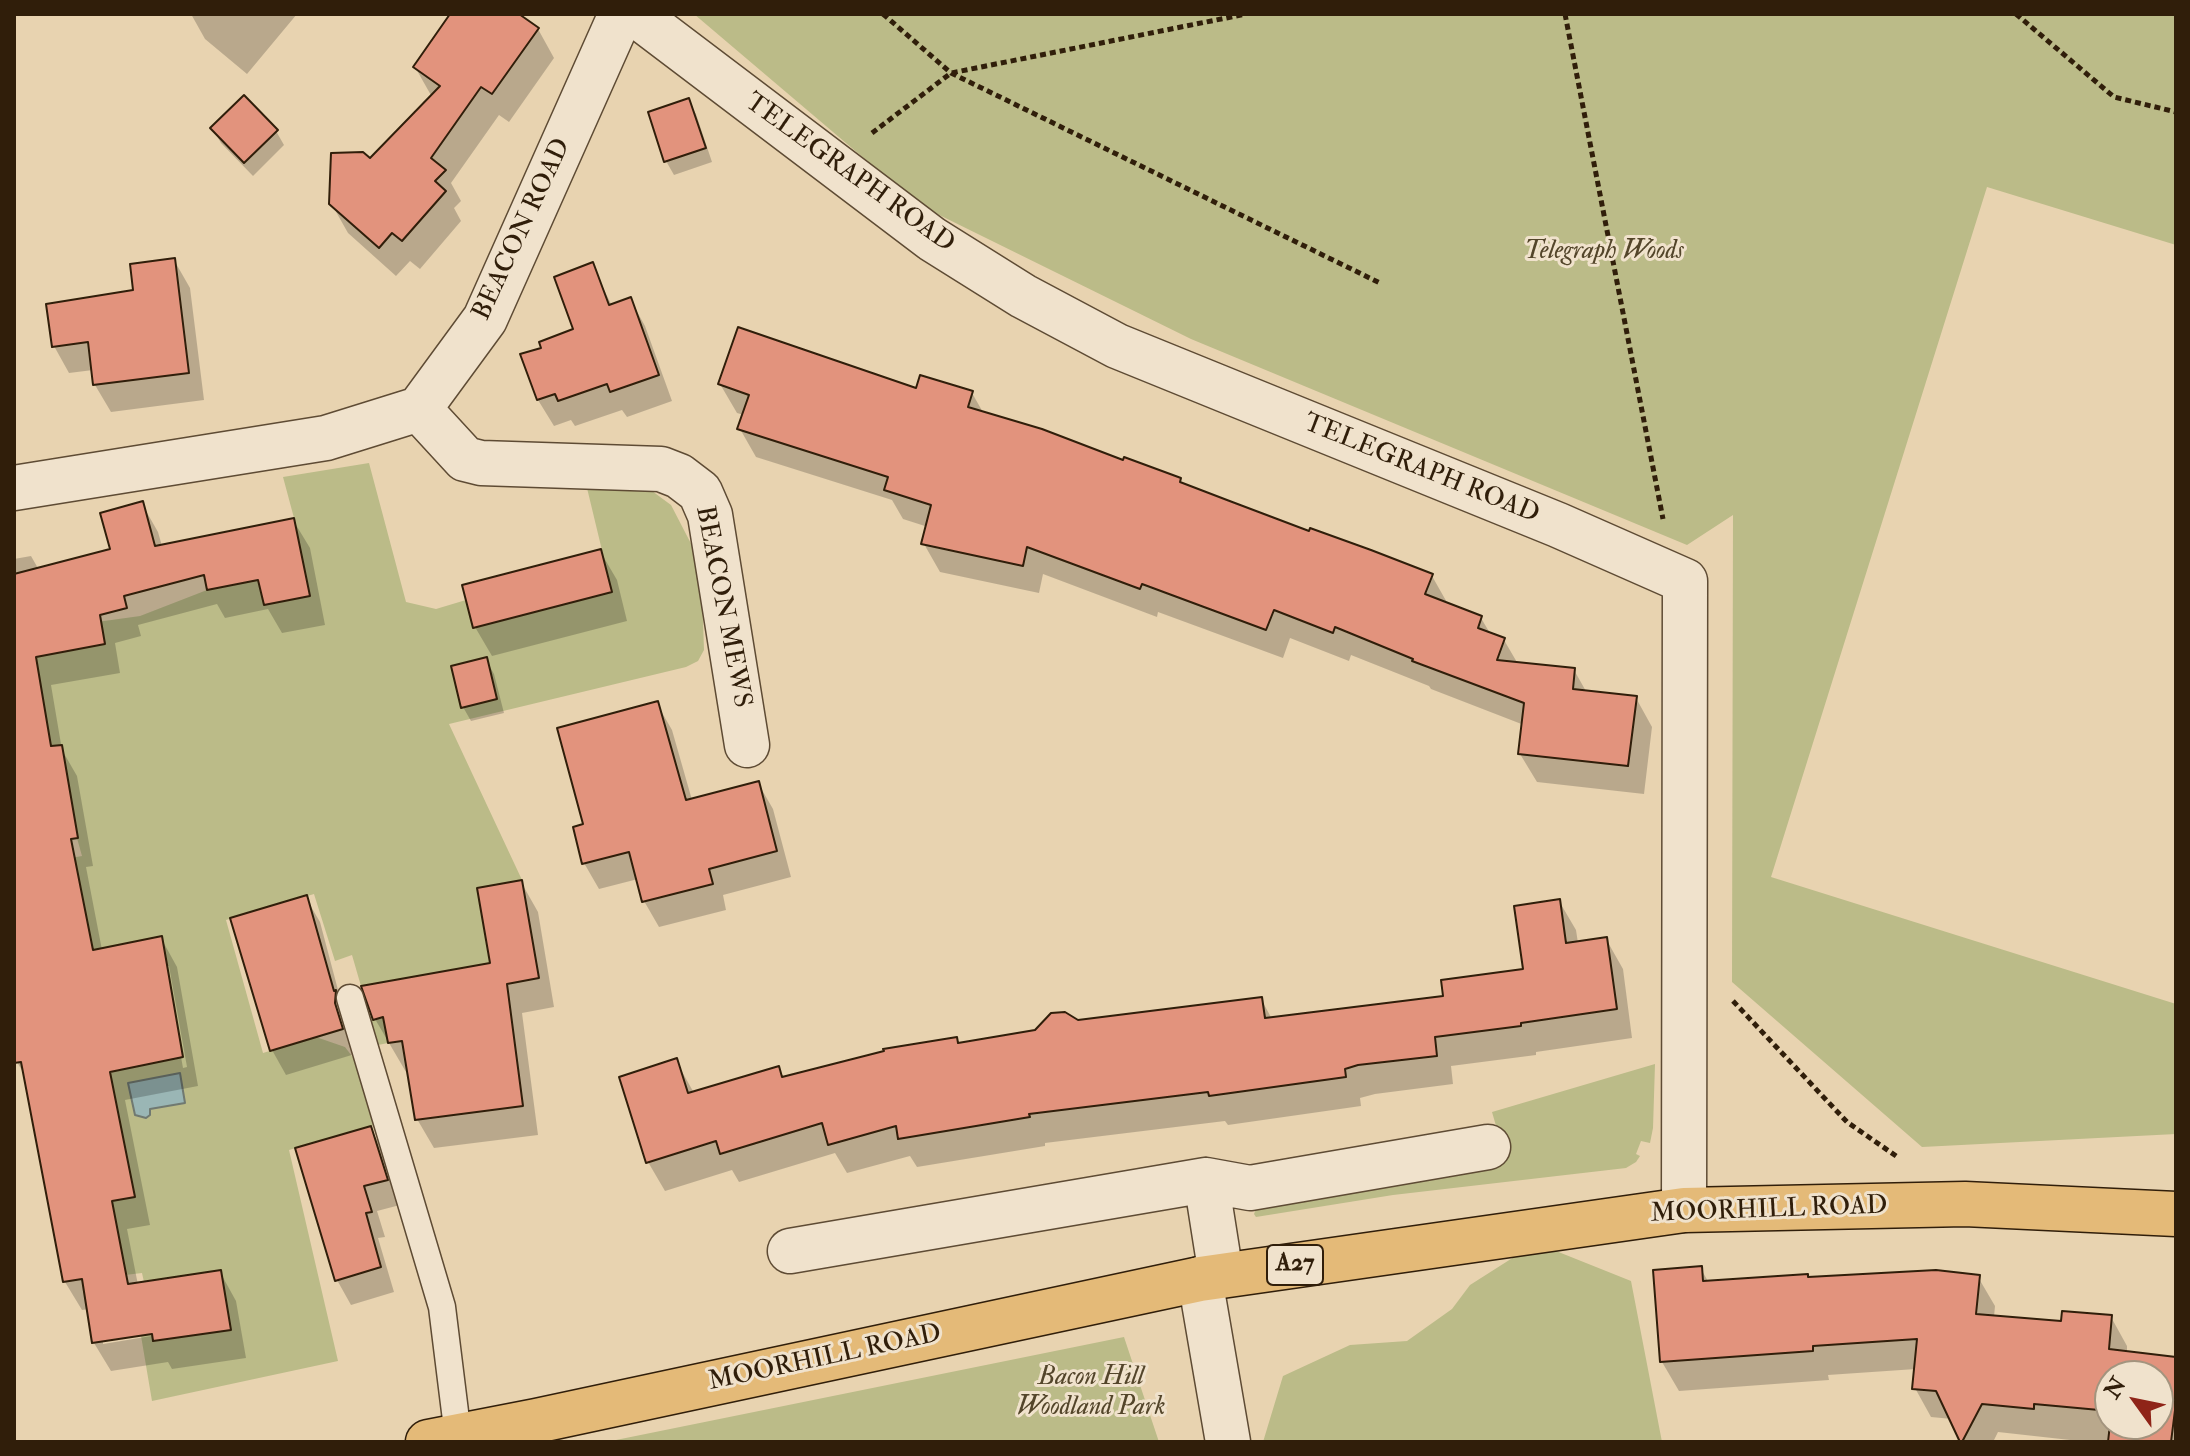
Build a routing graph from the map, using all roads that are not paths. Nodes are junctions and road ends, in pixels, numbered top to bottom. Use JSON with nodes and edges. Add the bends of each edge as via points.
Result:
{"nodes":[{"id":1,"x":621,"y":14,"type":"edge"},
{"id":2,"x":635,"y":14,"type":"edge"},
{"id":3,"x":419,"y":409,"type":"junction"},
{"id":4,"x":14,"y":488,"type":"edge"},
{"id":5,"x":747,"y":745,"type":"dead end"},
{"id":6,"x":350,"y":998,"type":"dead end"},
{"id":7,"x":1488,"y":1147,"type":"dead end"},
{"id":8,"x":1206,"y":1180,"type":"junction"},
{"id":9,"x":1684,"y":1210,"type":"junction"},
{"id":10,"x":2176,"y":1214,"type":"edge"},
{"id":11,"x":790,"y":1251,"type":"dead end"},
{"id":12,"x":1210,"y":1277,"type":"junction"},
{"id":13,"x":443,"y":1439,"type":"edge"},
{"id":14,"x":1228,"y":1442,"type":"edge"}],
"edges":[{"from":1,"to":3,"type":"street","name":"BEACON ROAD","via":[[485,319]]},
{"from":2,"to":9,"type":"street","name":"TELEGRAPH ROAD","via":[[932,239],[1023,296],[1117,346],[1685,581]]},
{"from":3,"to":4,"type":"street","via":[[326,438]]},
{"from":3,"to":5,"type":"street","name":"BEACON MEWS","via":[[465,459],[661,469],[700,492],[710,515]]},
{"from":6,"to":13,"type":"lane","via":[[442,1307]]},
{"from":7,"to":8,"type":"street","via":[[1250,1188]]},
{"from":8,"to":11,"type":"street"},
{"from":8,"to":12,"type":"street"},
{"from":9,"to":10,"type":"main road","name":"MOORHILL ROAD","number":"A27","via":[[1965,1204]]},
{"from":9,"to":12,"type":"main road","name":"MOORHILL ROAD","number":"A27"},
{"from":12,"to":13,"type":"main road","name":"MOORHILL ROAD","number":"A27"},
{"from":12,"to":14,"type":"street"}]}
